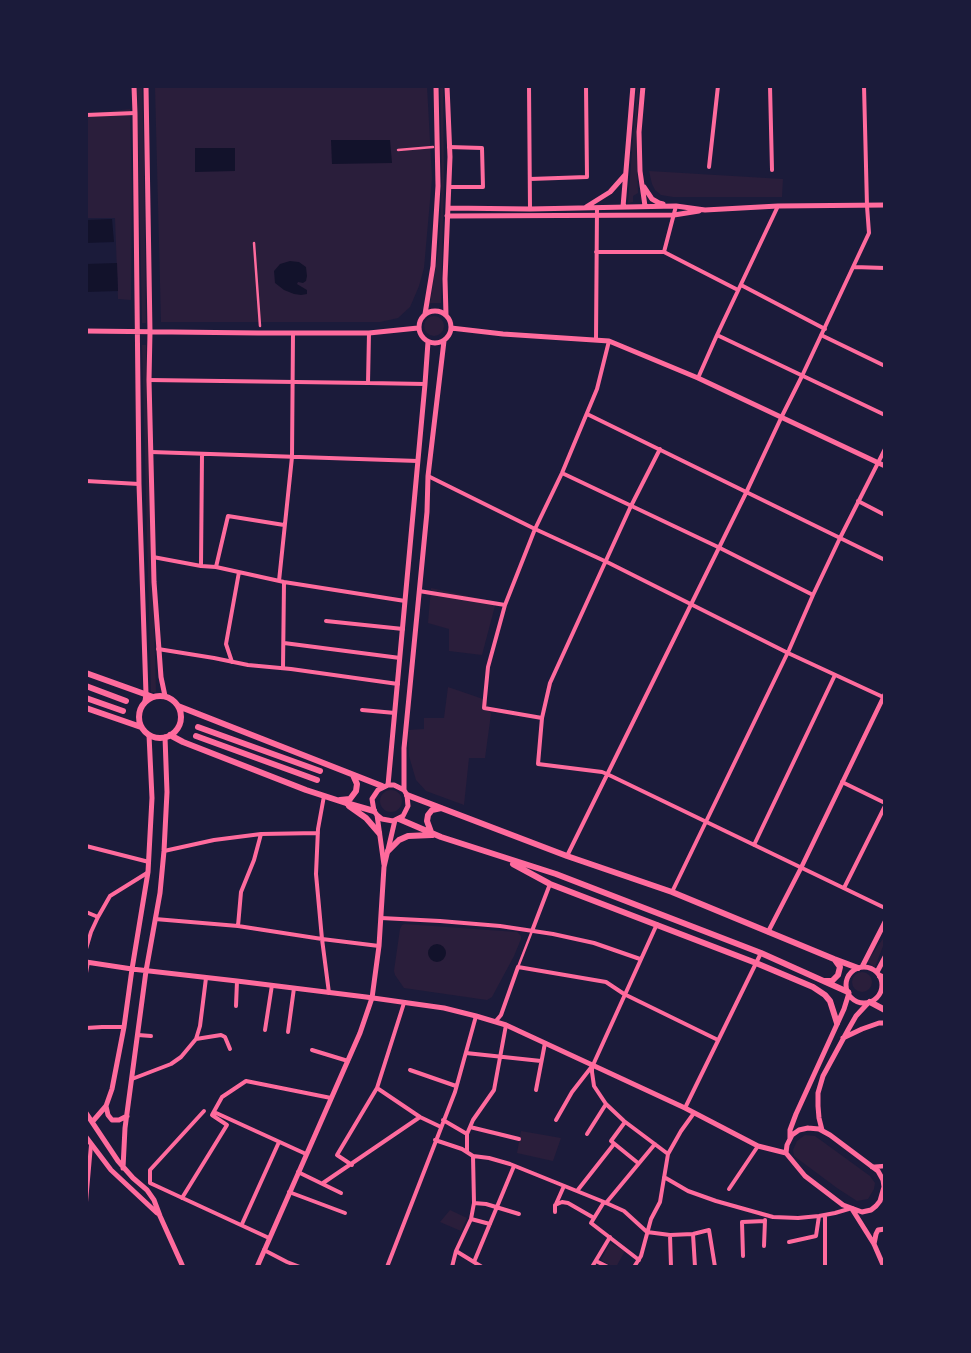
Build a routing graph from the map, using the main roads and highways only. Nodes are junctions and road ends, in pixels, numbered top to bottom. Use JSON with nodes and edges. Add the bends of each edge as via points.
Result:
{"nodes":[{"id":1,"x":134,"y":86,"type":"edge"},
{"id":2,"x":146,"y":86,"type":"edge"},
{"id":3,"x":436,"y":86,"type":"edge"},
{"id":4,"x":447,"y":86,"type":"edge"},
{"id":5,"x":633,"y":86,"type":"edge"},
{"id":6,"x":643,"y":86,"type":"edge"},
{"id":7,"x":626,"y":174,"type":"junction"},
{"id":8,"x":642,"y":183,"type":"junction"},
{"id":9,"x":885,"y":205,"type":"edge"},
{"id":10,"x":645,"y":206,"type":"junction"},
{"id":11,"x":676,"y":206,"type":"junction"},
{"id":12,"x":622,"y":207,"type":"junction"},
{"id":13,"x":448,"y":208,"type":"junction"},
{"id":14,"x":584,"y":208,"type":"junction"},
{"id":15,"x":704,"y":210,"type":"junction"},
{"id":16,"x":447,"y":216,"type":"junction"},
{"id":17,"x":425,"y":314,"type":"junction"},
{"id":18,"x":446,"y":315,"type":"junction"},
{"id":19,"x":418,"y":328,"type":"junction"},
{"id":20,"x":451,"y":328,"type":"junction"},
{"id":21,"x":86,"y":331,"type":"edge"},
{"id":22,"x":138,"y":332,"type":"junction"},
{"id":23,"x":150,"y":332,"type":"junction"},
{"id":24,"x":444,"y":341,"type":"junction"},
{"id":25,"x":428,"y":342,"type":"junction"},
{"id":26,"x":885,"y":466,"type":"edge"},
{"id":27,"x":86,"y":673,"type":"edge"},
{"id":28,"x":86,"y":686,"type":"edge"},
{"id":29,"x":166,"y":696,"type":"junction"},
{"id":30,"x":148,"y":697,"type":"junction"},
{"id":31,"x":86,"y":698,"type":"edge"},
{"id":32,"x":126,"y":701,"type":"dead end"},
{"id":33,"x":178,"y":706,"type":"junction"},
{"id":34,"x":86,"y":708,"type":"edge"},
{"id":35,"x":123,"y":711,"type":"dead end"},
{"id":36,"x":141,"y":727,"type":"junction"},
{"id":37,"x":198,"y":727,"type":"dead end"},
{"id":38,"x":149,"y":735,"type":"junction"},
{"id":39,"x":167,"y":736,"type":"junction"},
{"id":40,"x":196,"y":736,"type":"dead end"},
{"id":41,"x":320,"y":771,"type":"dead end"},
{"id":42,"x":353,"y":775,"type":"junction"},
{"id":43,"x":317,"y":780,"type":"dead end"},
{"id":44,"x":385,"y":786,"type":"junction"},
{"id":45,"x":405,"y":793,"type":"junction"},
{"id":46,"x":337,"y":800,"type":"junction"},
{"id":47,"x":346,"y":803,"type":"junction"},
{"id":48,"x":442,"y":808,"type":"junction"},
{"id":49,"x":375,"y":813,"type":"junction"},
{"id":50,"x":397,"y":820,"type":"junction"},
{"id":51,"x":431,"y":832,"type":"junction"},
{"id":52,"x":379,"y":833,"type":"junction"},
{"id":53,"x":441,"y":837,"type":"junction"},
{"id":54,"x":388,"y":851,"type":"junction"},
{"id":55,"x":501,"y":857,"type":"junction"},
{"id":56,"x":384,"y":867,"type":"junction"},
{"id":57,"x":885,"y":922,"type":"edge"},
{"id":58,"x":885,"y":957,"type":"edge"},
{"id":59,"x":834,"y":959,"type":"junction"},
{"id":60,"x":87,"y":962,"type":"edge"},
{"id":61,"x":756,"y":963,"type":"junction"},
{"id":62,"x":860,"y":967,"type":"junction"},
{"id":63,"x":132,"y":969,"type":"junction"},
{"id":64,"x":146,"y":971,"type":"junction"},
{"id":65,"x":881,"y":975,"type":"edge"},
{"id":66,"x":819,"y":980,"type":"junction"},
{"id":67,"x":848,"y":992,"type":"junction"},
{"id":68,"x":372,"y":998,"type":"junction"},
{"id":69,"x":869,"y":1002,"type":"junction"},
{"id":70,"x":885,"y":1010,"type":"edge"},
{"id":71,"x":837,"y":1023,"type":"junction"},
{"id":72,"x":885,"y":1023,"type":"edge"},
{"id":73,"x":843,"y":1039,"type":"junction"},
{"id":74,"x":106,"y":1106,"type":"junction"},
{"id":75,"x":86,"y":1113,"type":"edge"},
{"id":76,"x":127,"y":1116,"type":"junction"},
{"id":77,"x":93,"y":1121,"type":"junction"},
{"id":78,"x":822,"y":1131,"type":"junction"},
{"id":79,"x":86,"y":1137,"type":"edge"},
{"id":80,"x":790,"y":1139,"type":"junction"},
{"id":81,"x":786,"y":1153,"type":"junction"},
{"id":82,"x":123,"y":1168,"type":"junction"},
{"id":83,"x":885,"y":1187,"type":"edge"},
{"id":84,"x":884,"y":1198,"type":"edge"},
{"id":85,"x":852,"y":1208,"type":"junction"},
{"id":86,"x":160,"y":1216,"type":"junction"},
{"id":87,"x":885,"y":1229,"type":"edge"},
{"id":88,"x":874,"y":1244,"type":"junction"},
{"id":89,"x":183,"y":1267,"type":"edge"},
{"id":90,"x":257,"y":1267,"type":"edge"},
{"id":91,"x":884,"y":1267,"type":"edge"}],
"edges":[{"from":1,"to":22,"type":"main road"},
{"from":2,"to":23,"type":"main road"},
{"from":3,"to":17,"type":"main road","via":[[438,186],[433,266]]},
{"from":4,"to":13,"type":"main road"},
{"from":5,"to":7,"type":"main road"},
{"from":6,"to":8,"type":"main road","via":[[639,132]]},
{"from":7,"to":12,"type":"main road"},
{"from":7,"to":14,"type":"main road","via":[[610,192]]},
{"from":8,"to":10,"type":"main road"},
{"from":8,"to":11,"type":"main road","via":[[652,199]]},
{"from":9,"to":15,"type":"main road"},
{"from":10,"to":11,"type":"main road"},
{"from":10,"to":12,"type":"main road"},
{"from":11,"to":15,"type":"main road"},
{"from":12,"to":14,"type":"main road"},
{"from":13,"to":14,"type":"main road"},
{"from":13,"to":16,"type":"main road"},
{"from":15,"to":16,"type":"main road","via":[[674,215]]},
{"from":16,"to":18,"type":"main road"},
{"from":17,"to":18,"type":"main road","via":[[436,310]]},
{"from":17,"to":19,"type":"main road"},
{"from":18,"to":20,"type":"main road"},
{"from":19,"to":23,"type":"main road","via":[[369,334]]},
{"from":19,"to":25,"type":"main road"},
{"from":20,"to":24,"type":"main road"},
{"from":20,"to":26,"type":"main road","via":[[609,341],[782,416]]},
{"from":21,"to":22,"type":"main road"},
{"from":22,"to":23,"type":"main road"},
{"from":22,"to":30,"type":"main road","via":[[139,484]]},
{"from":23,"to":29,"type":"main road","via":[[153,557],[158,649]]},
{"from":24,"to":25,"type":"main road"},
{"from":24,"to":45,"type":"main road","via":[[428,476],[404,748]]},
{"from":25,"to":44,"type":"main road","via":[[398,684]]},
{"from":27,"to":30,"type":"highway"},
{"from":28,"to":32,"type":"highway"},
{"from":29,"to":30,"type":"highway"},
{"from":29,"to":33,"type":"highway"},
{"from":30,"to":36,"type":"highway","via":[[138,716]]},
{"from":31,"to":35,"type":"highway"},
{"from":33,"to":39,"type":"highway","via":[[180,722]]},
{"from":33,"to":42,"type":"highway"},
{"from":34,"to":36,"type":"highway"},
{"from":36,"to":38,"type":"highway"},
{"from":37,"to":41,"type":"highway"},
{"from":38,"to":39,"type":"highway"},
{"from":38,"to":63,"type":"main road","via":[[152,798],[149,862]]},
{"from":39,"to":46,"type":"highway"},
{"from":39,"to":64,"type":"main road","via":[[164,851]]},
{"from":40,"to":43,"type":"highway"},
{"from":42,"to":44,"type":"highway"},
{"from":42,"to":46,"type":"highway","via":[[357,784],[353,796]]},
{"from":44,"to":45,"type":"main road","via":[[394,785]]},
{"from":44,"to":49,"type":"main road","via":[[374,794]]},
{"from":45,"to":48,"type":"highway"},
{"from":45,"to":50,"type":"main road","via":[[408,806]]},
{"from":46,"to":47,"type":"highway"},
{"from":47,"to":49,"type":"highway"},
{"from":47,"to":52,"type":"highway"},
{"from":48,"to":51,"type":"highway","via":[[428,815]]},
{"from":48,"to":59,"type":"highway","via":[[672,892]]},
{"from":49,"to":50,"type":"main road","via":[[387,821]]},
{"from":49,"to":52,"type":"main road"},
{"from":50,"to":51,"type":"highway"},
{"from":50,"to":54,"type":"main road"},
{"from":51,"to":53,"type":"highway"},
{"from":52,"to":56,"type":"main road"},
{"from":53,"to":54,"type":"highway","via":[[408,836]]},
{"from":53,"to":55,"type":"highway"},
{"from":54,"to":56,"type":"main road"},
{"from":55,"to":61,"type":"highway","via":[[550,884]]},
{"from":55,"to":66,"type":"highway","via":[[556,874],[760,953]]},
{"from":56,"to":68,"type":"main road"},
{"from":57,"to":62,"type":"main road"},
{"from":58,"to":65,"type":"main road"},
{"from":59,"to":62,"type":"highway"},
{"from":59,"to":66,"type":"highway","via":[[840,967],[838,976],[832,981]]},
{"from":60,"to":63,"type":"main road"},
{"from":61,"to":66,"type":"highway"},
{"from":61,"to":71,"type":"highway","via":[[825,995]]},
{"from":62,"to":65,"type":"main road","via":[[868,967]]},
{"from":62,"to":67,"type":"main road","via":[[847,979]]},
{"from":63,"to":64,"type":"main road"},
{"from":63,"to":74,"type":"main road","via":[[124,1027]]},
{"from":64,"to":68,"type":"main road"},
{"from":64,"to":76,"type":"main road"},
{"from":65,"to":69,"type":"main road","via":[[881,991]]},
{"from":66,"to":67,"type":"highway"},
{"from":67,"to":69,"type":"main road","via":[[857,1001]]},
{"from":67,"to":71,"type":"main road"},
{"from":68,"to":81,"type":"main road","via":[[444,1008],[506,1025],[685,1108],[758,1146]]},
{"from":68,"to":90,"type":"main road","via":[[348,1062]]},
{"from":69,"to":70,"type":"highway"},
{"from":69,"to":73,"type":"main road","via":[[856,1016]]},
{"from":71,"to":80,"type":"main road","via":[[796,1114]]},
{"from":72,"to":73,"type":"main road","via":[[862,1029]]},
{"from":73,"to":78,"type":"main road","via":[[823,1076],[818,1093]]},
{"from":74,"to":76,"type":"main road","via":[[112,1120]]},
{"from":74,"to":77,"type":"main road"},
{"from":75,"to":77,"type":"main road"},
{"from":76,"to":82,"type":"main road"},
{"from":77,"to":82,"type":"main road"},
{"from":78,"to":80,"type":"main road","via":[[799,1130]]},
{"from":78,"to":83,"type":"main road","via":[[878,1171]]},
{"from":79,"to":86,"type":"main road","via":[[111,1170]]},
{"from":80,"to":81,"type":"main road"},
{"from":81,"to":85,"type":"main road","via":[[806,1176],[843,1205]]},
{"from":82,"to":86,"type":"main road","via":[[147,1190]]},
{"from":83,"to":84,"type":"main road"},
{"from":84,"to":85,"type":"main road","via":[[871,1210],[862,1212]]},
{"from":85,"to":88,"type":"main road"},
{"from":86,"to":89,"type":"main road"},
{"from":87,"to":88,"type":"main road","via":[[878,1230]]},
{"from":88,"to":91,"type":"main road"}]}
